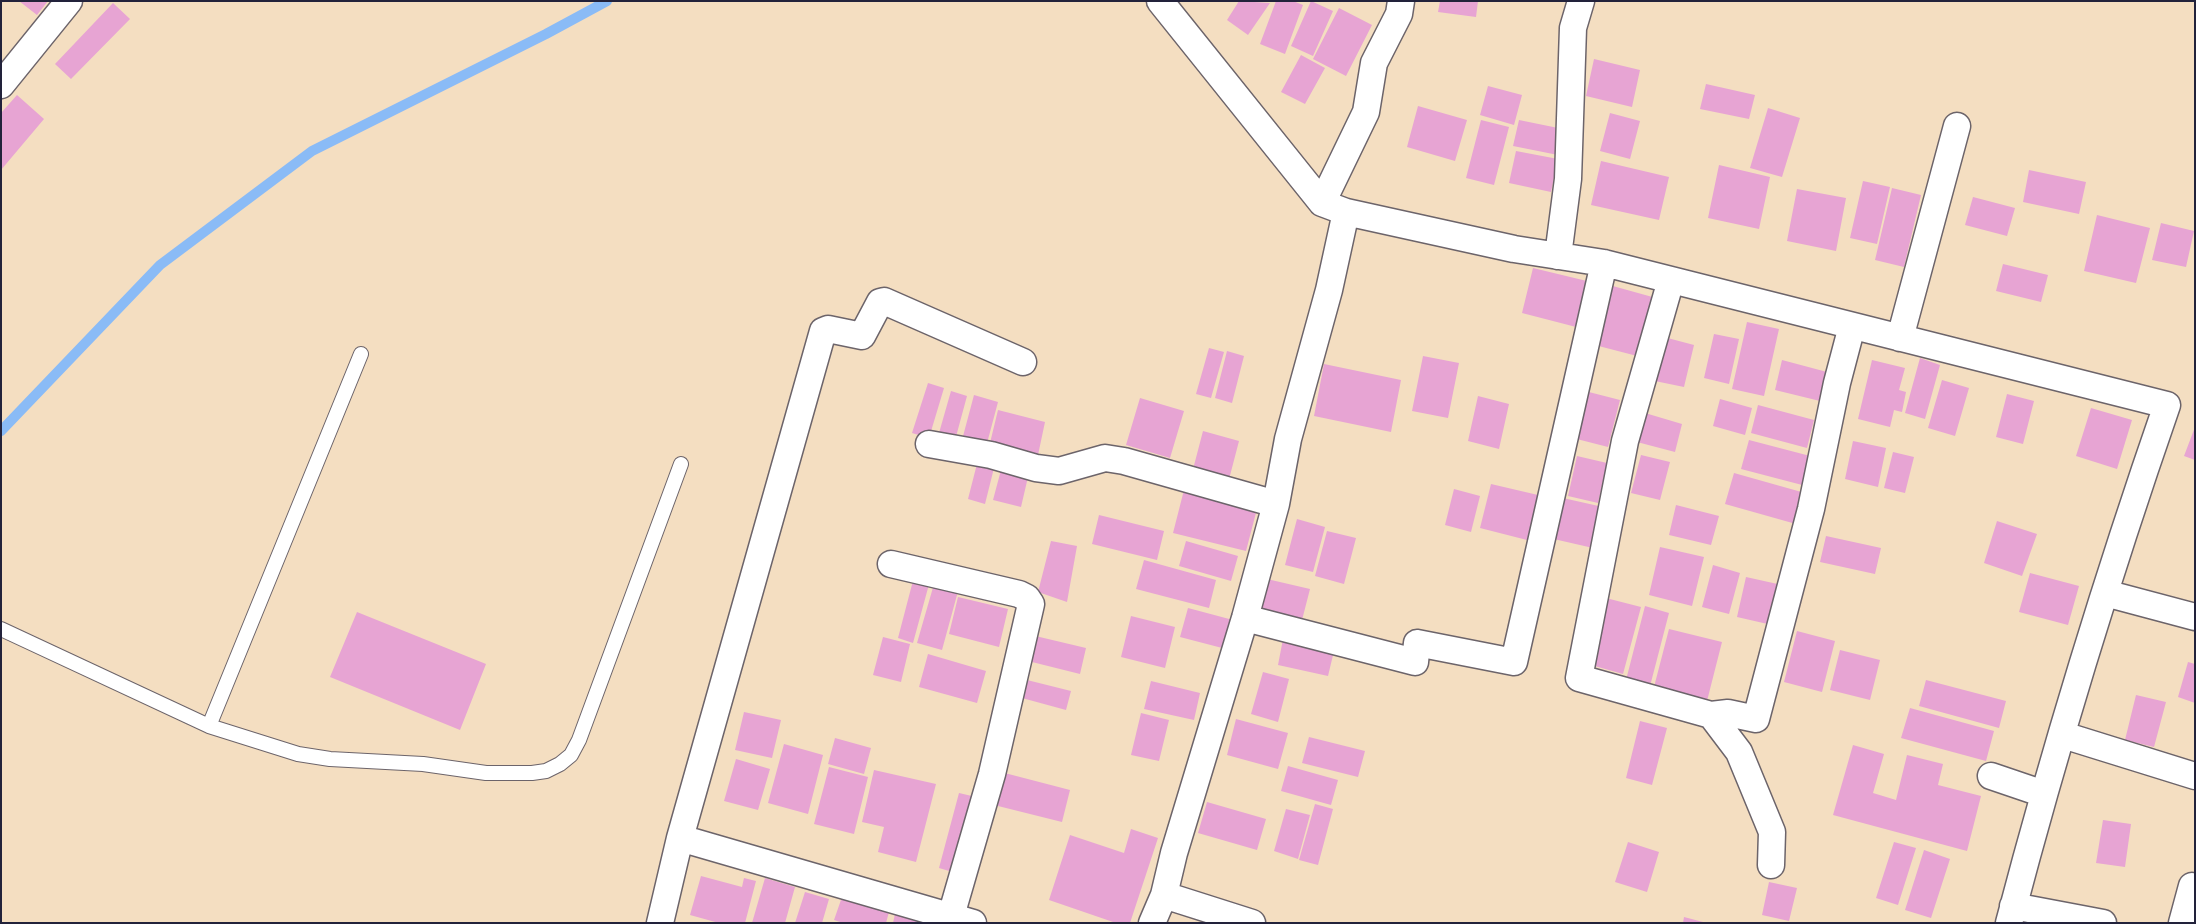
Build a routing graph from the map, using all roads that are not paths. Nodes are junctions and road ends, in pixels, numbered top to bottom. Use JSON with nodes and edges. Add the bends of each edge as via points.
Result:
{"nodes":[{"id":1,"x":69,"y":1,"type":"edge"},
{"id":2,"x":1160,"y":1,"type":"edge"},
{"id":3,"x":1401,"y":1,"type":"edge"},
{"id":4,"x":1581,"y":1,"type":"edge"},
{"id":5,"x":1,"y":85,"type":"edge"},
{"id":6,"x":1957,"y":126,"type":"dead end"},
{"id":7,"x":1322,"y":203,"type":"junction"},
{"id":8,"x":1346,"y":212,"type":"junction"},
{"id":9,"x":1558,"y":256,"type":"junction"},
{"id":10,"x":1604,"y":263,"type":"junction"},
{"id":11,"x":1671,"y":280,"type":"junction"},
{"id":12,"x":1852,"y":326,"type":"junction"},
{"id":13,"x":1900,"y":338,"type":"junction"},
{"id":14,"x":361,"y":354,"type":"dead end"},
{"id":15,"x":1023,"y":362,"type":"dead end"},
{"id":16,"x":929,"y":444,"type":"dead end"},
{"id":17,"x":681,"y":464,"type":"dead end"},
{"id":18,"x":1276,"y":504,"type":"junction"},
{"id":19,"x":891,"y":564,"type":"dead end"},
{"id":20,"x":2104,"y":594,"type":"junction"},
{"id":21,"x":2195,"y":617,"type":"edge"},
{"id":22,"x":1245,"y":618,"type":"junction"},
{"id":23,"x":1,"y":629,"type":"edge"},
{"id":24,"x":1711,"y":716,"type":"junction"},
{"id":25,"x":209,"y":726,"type":"junction"},
{"id":26,"x":2063,"y":735,"type":"junction"},
{"id":27,"x":1991,"y":776,"type":"dead end"},
{"id":28,"x":2195,"y":776,"type":"edge"},
{"id":29,"x":2044,"y":794,"type":"junction"},
{"id":30,"x":680,"y":838,"type":"junction"},
{"id":31,"x":1771,"y":865,"type":"dead end"},
{"id":32,"x":2192,"y":886,"type":"dead end"},
{"id":33,"x":1164,"y":895,"type":"junction"},
{"id":34,"x":2011,"y":914,"type":"edge"},
{"id":35,"x":962,"y":920,"type":"edge"},
{"id":36,"x":660,"y":923,"type":"edge"},
{"id":37,"x":1152,"y":923,"type":"edge"},
{"id":38,"x":1252,"y":923,"type":"edge"},
{"id":39,"x":2103,"y":923,"type":"edge"},
{"id":40,"x":2182,"y":923,"type":"edge"}],
"edges":[{"from":1,"to":5,"type":"street"},
{"from":2,"to":7,"type":"street"},
{"from":3,"to":7,"type":"street","via":[[1399,14],[1374,63],[1366,112]]},
{"from":4,"to":9,"type":"street","via":[[1573,28],[1568,179]]},
{"from":6,"to":13,"type":"street"},
{"from":7,"to":8,"type":"street"},
{"from":8,"to":9,"type":"street"},
{"from":8,"to":18,"type":"street","via":[[1329,290],[1288,438]]},
{"from":9,"to":10,"type":"street"},
{"from":10,"to":11,"type":"street"},
{"from":10,"to":22,"type":"street","via":[[1514,662],[1417,643],[1415,662]]},
{"from":11,"to":12,"type":"street"},
{"from":11,"to":24,"type":"street","via":[[1625,441],[1579,678]]},
{"from":12,"to":13,"type":"street"},
{"from":12,"to":24,"type":"street","via":[[1811,509],[1756,719],[1728,713]]},
{"from":13,"to":20,"type":"street","via":[[2166,405]]},
{"from":14,"to":25,"type":"lane"},
{"from":15,"to":30,"type":"street","via":[[884,301],[880,302],[862,336],[828,329],[823,331]]},
{"from":16,"to":18,"type":"street","via":[[1059,471],[1105,458]]},
{"from":17,"to":25,"type":"lane","via":[[579,740],[571,755],[560,764],[532,773],[486,773],[423,764],[330,759],[290,752]]},
{"from":18,"to":22,"type":"street"},
{"from":19,"to":35,"type":"street","via":[[1019,594],[1031,604]]},
{"from":20,"to":21,"type":"street"},
{"from":20,"to":26,"type":"street"},
{"from":22,"to":33,"type":"street"},
{"from":23,"to":25,"type":"lane"},
{"from":24,"to":31,"type":"street","via":[[1739,752],[1772,832]]},
{"from":26,"to":28,"type":"street"},
{"from":26,"to":29,"type":"street"},
{"from":27,"to":29,"type":"street"},
{"from":29,"to":34,"type":"street"},
{"from":30,"to":35,"type":"street"},
{"from":30,"to":36,"type":"street"},
{"from":32,"to":40,"type":"street"},
{"from":33,"to":37,"type":"street"},
{"from":33,"to":38,"type":"street"},
{"from":34,"to":39,"type":"street"}]}
